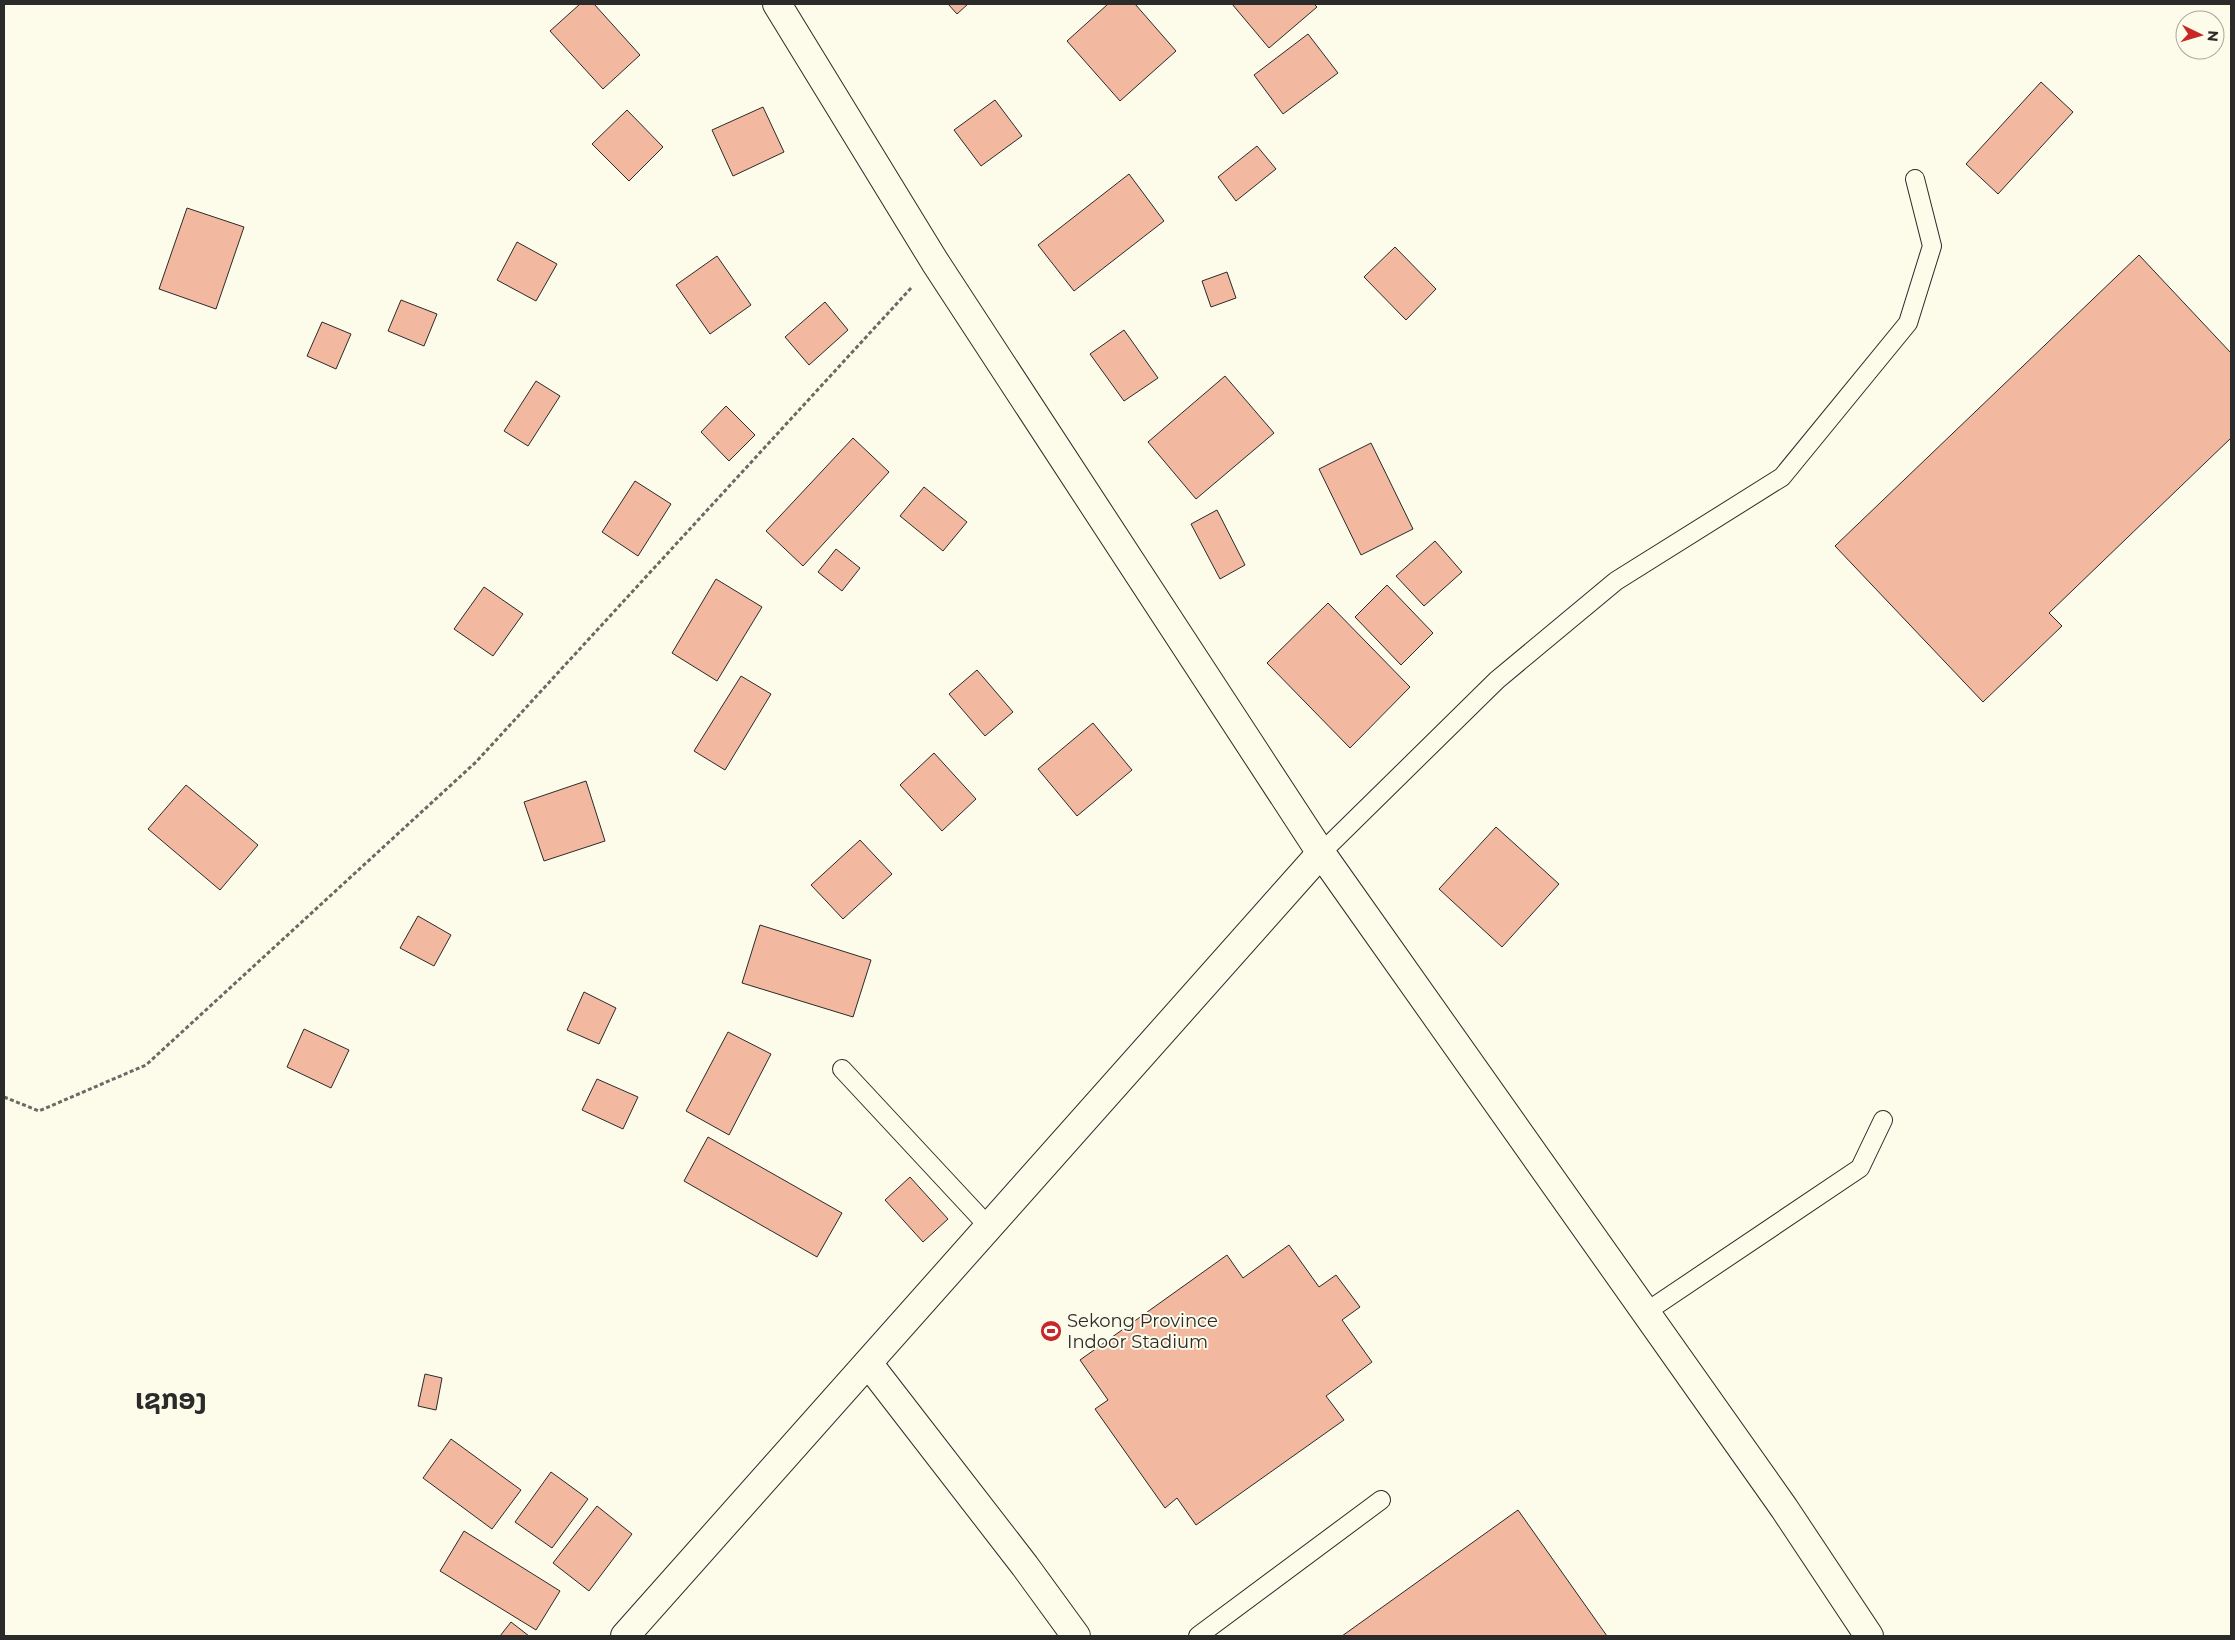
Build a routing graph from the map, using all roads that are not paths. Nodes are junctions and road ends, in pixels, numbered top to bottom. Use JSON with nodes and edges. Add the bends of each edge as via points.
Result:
{"nodes":[{"id":1,"x":777,"y":4,"type":"edge"},
{"id":2,"x":1916,"y":179,"type":"dead end"},
{"id":3,"x":1321,"y":852,"type":"junction"},
{"id":4,"x":842,"y":1070,"type":"dead end"},
{"id":5,"x":1883,"y":1120,"type":"dead end"},
{"id":6,"x":989,"y":1227,"type":"junction"},
{"id":7,"x":1646,"y":1312,"type":"junction"},
{"id":8,"x":868,"y":1363,"type":"junction"},
{"id":9,"x":1381,"y":1500,"type":"dead end"},
{"id":10,"x":624,"y":1636,"type":"edge"},
{"id":11,"x":1076,"y":1636,"type":"edge"},
{"id":12,"x":1198,"y":1636,"type":"edge"},
{"id":13,"x":1869,"y":1636,"type":"edge"}],
"edges":[{"from":1,"to":3,"type":"street","via":[[935,262]]},
{"from":2,"to":3,"type":"lane","via":[[1932,246],[1908,322],[1782,477],[1616,581],[1497,680]]},
{"from":3,"to":6,"type":"street"},
{"from":3,"to":7,"type":"street"},
{"from":4,"to":6,"type":"lane"},
{"from":5,"to":7,"type":"lane","via":[[1860,1168]]},
{"from":6,"to":8,"type":"street"},
{"from":7,"to":13,"type":"street","via":[[1784,1508]]},
{"from":8,"to":10,"type":"street"},
{"from":8,"to":11,"type":"street"},
{"from":9,"to":12,"type":"lane"}]}
